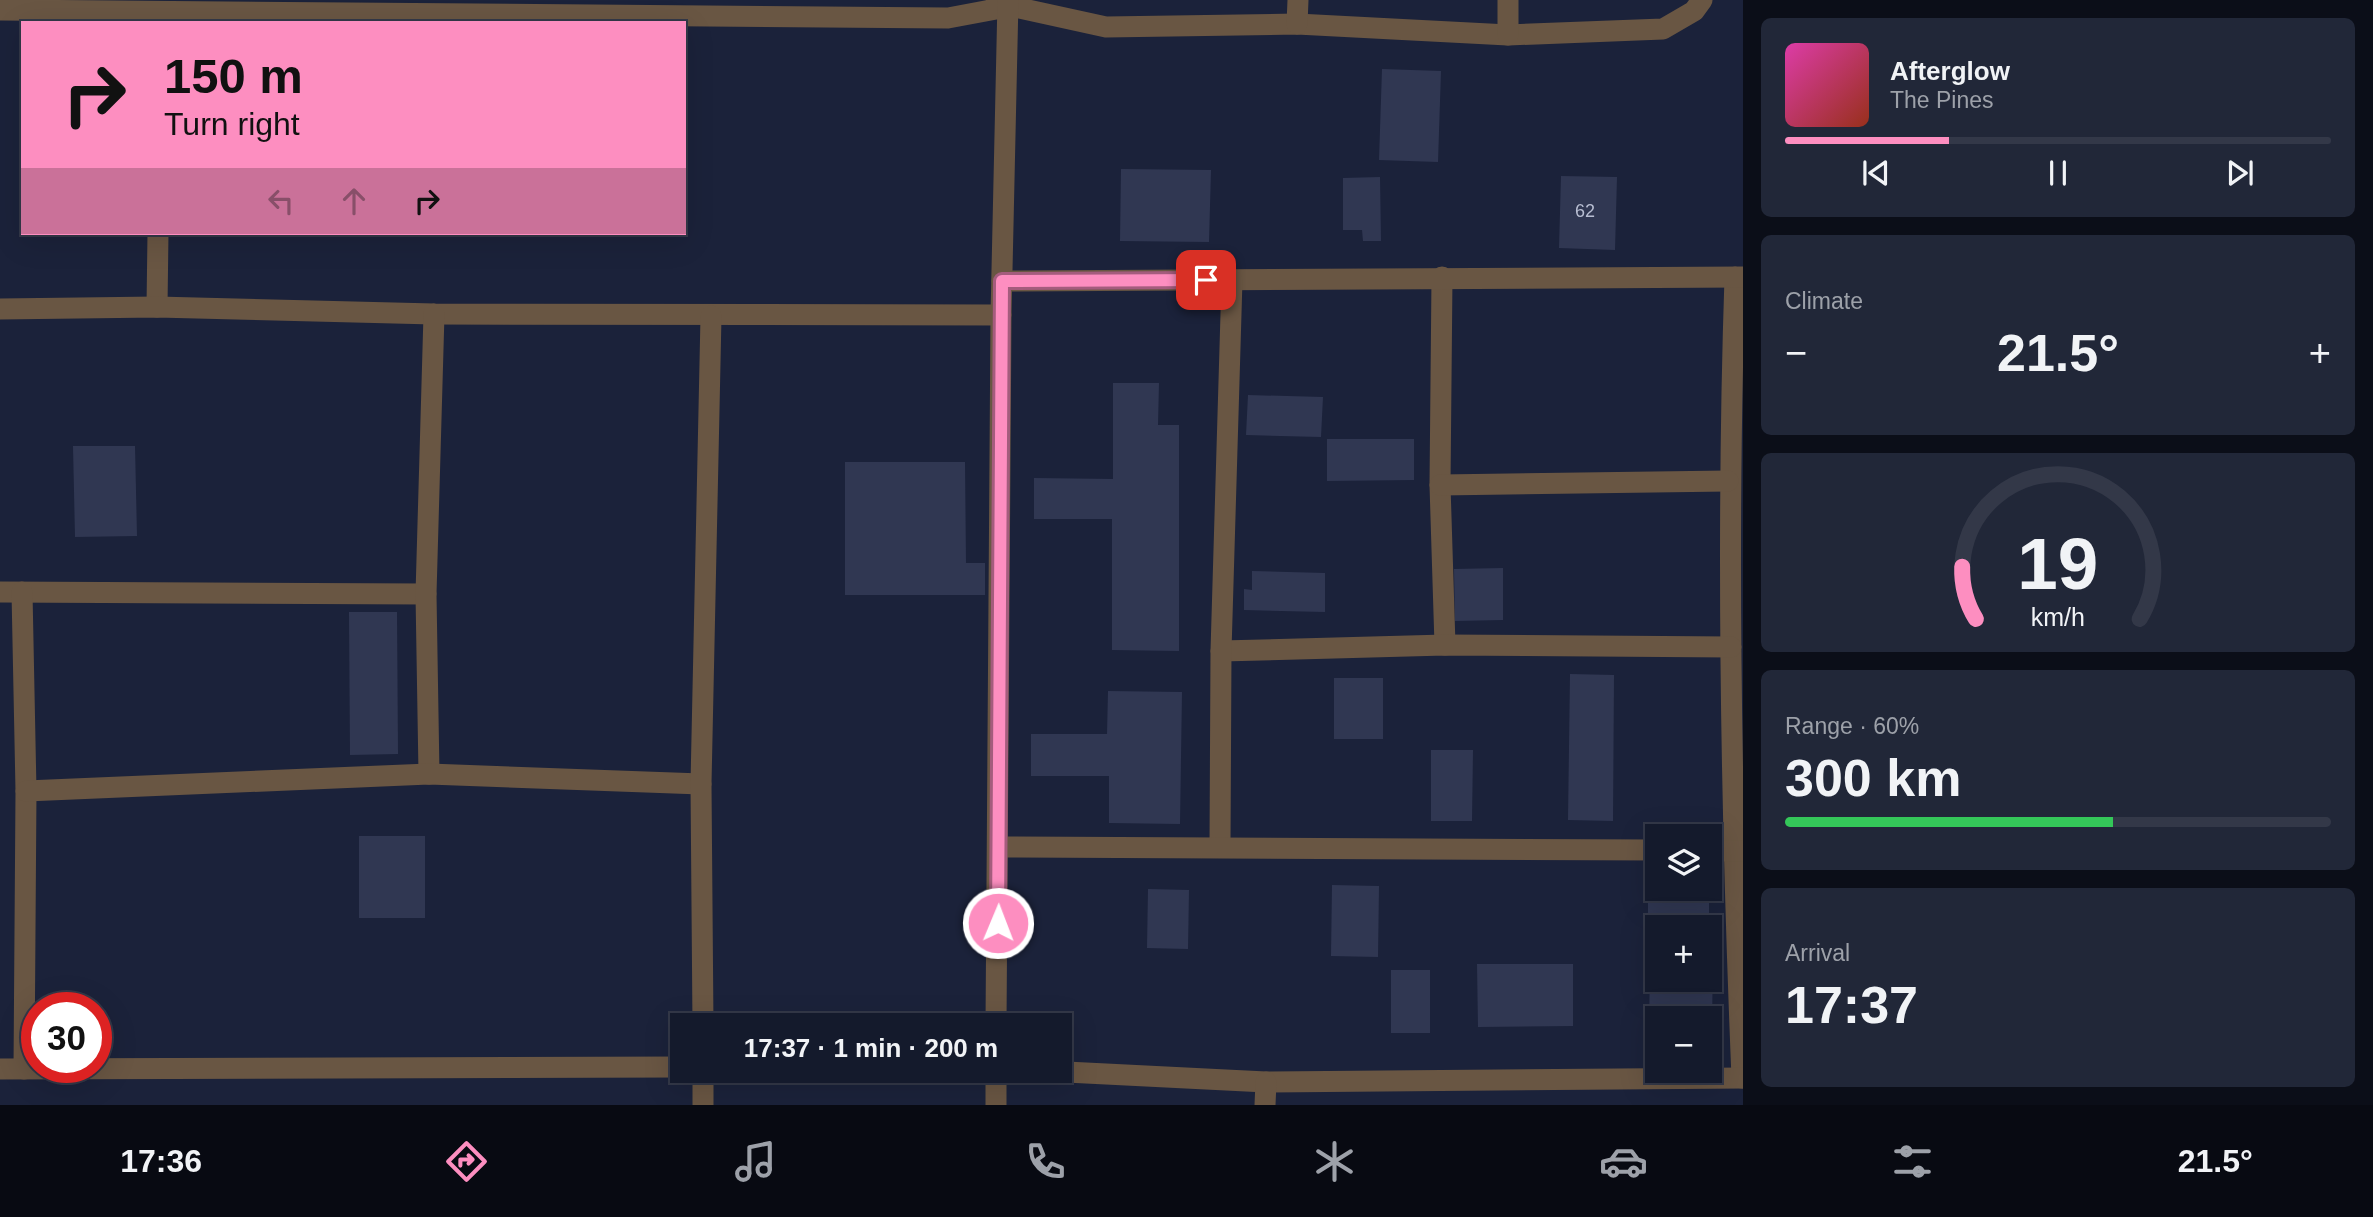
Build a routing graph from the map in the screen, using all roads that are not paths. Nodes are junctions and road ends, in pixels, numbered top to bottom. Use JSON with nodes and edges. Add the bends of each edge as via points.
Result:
{"nodes":[{"id":1,"x":1298,"y":0,"type":"edge"},
{"id":2,"x":1508,"y":0,"type":"edge"},
{"id":3,"x":1702,"y":0,"type":"edge"},
{"id":4,"x":1001,"y":2,"type":"edge"},
{"id":5,"x":0,"y":10,"type":"edge"},
{"id":6,"x":162,"y":12,"type":"edge"},
{"id":7,"x":1297,"y":24,"type":"junction"},
{"id":8,"x":1508,"y":35,"type":"junction"},
{"id":9,"x":158,"y":235,"type":"edge"},
{"id":10,"x":1442,"y":277,"type":"junction"},
{"id":11,"x":1739,"y":277,"type":"edge"},
{"id":12,"x":1232,"y":280,"type":"junction"},
{"id":13,"x":1002,"y":281,"type":"junction"},
{"id":14,"x":157,"y":307,"type":"junction"},
{"id":15,"x":0,"y":309,"type":"edge"},
{"id":16,"x":434,"y":314,"type":"junction"},
{"id":17,"x":1001,"y":315,"type":"junction"},
{"id":18,"x":711,"y":316,"type":"junction"},
{"id":19,"x":1728,"y":481,"type":"junction"},
{"id":20,"x":1440,"y":485,"type":"junction"},
{"id":21,"x":0,"y":592,"type":"edge"},
{"id":22,"x":22,"y":592,"type":"junction"},
{"id":23,"x":426,"y":594,"type":"junction"},
{"id":24,"x":1445,"y":645,"type":"junction"},
{"id":25,"x":1731,"y":647,"type":"junction"},
{"id":26,"x":1221,"y":650,"type":"junction"},
{"id":27,"x":429,"y":774,"type":"junction"},
{"id":28,"x":701,"y":784,"type":"junction"},
{"id":29,"x":26,"y":791,"type":"junction"},
{"id":30,"x":1220,"y":846,"type":"junction"},
{"id":31,"x":999,"y":847,"type":"junction"},
{"id":32,"x":1645,"y":850,"type":"edge"},
{"id":33,"x":1738,"y":851,"type":"edge"},
{"id":34,"x":25,"y":992,"type":"edge"},
{"id":35,"x":703,"y":1013,"type":"edge"},
{"id":36,"x":996,"y":1013,"type":"edge"},
{"id":37,"x":670,"y":1067,"type":"edge"},
{"id":38,"x":0,"y":1069,"type":"edge"},
{"id":39,"x":21,"y":1069,"type":"edge"},
{"id":40,"x":112,"y":1069,"type":"edge"},
{"id":41,"x":1072,"y":1072,"type":"edge"},
{"id":42,"x":1743,"y":1078,"type":"edge"},
{"id":43,"x":1266,"y":1082,"type":"junction"},
{"id":44,"x":703,"y":1083,"type":"edge"},
{"id":45,"x":996,"y":1083,"type":"edge"},
{"id":46,"x":703,"y":1105,"type":"edge"},
{"id":47,"x":996,"y":1105,"type":"edge"},
{"id":48,"x":1265,"y":1105,"type":"edge"}],
"edges":[{"from":1,"to":7,"type":"street"},
{"from":2,"to":8,"type":"street"},
{"from":3,"to":8,"type":"street","via":[[1694,11],[1662,29]]},
{"from":4,"to":6,"type":"street","via":[[948,18]]},
{"from":4,"to":7,"type":"street","via":[[1106,27]]},
{"from":4,"to":13,"type":"street"},
{"from":5,"to":6,"type":"street"},
{"from":7,"to":8,"type":"street"},
{"from":9,"to":14,"type":"street"},
{"from":10,"to":11,"type":"street"},
{"from":10,"to":12,"type":"street"},
{"from":10,"to":20,"type":"street"},
{"from":11,"to":19,"type":"street"},
{"from":12,"to":13,"type":"street"},
{"from":12,"to":26,"type":"street"},
{"from":13,"to":17,"type":"street"},
{"from":14,"to":15,"type":"street"},
{"from":14,"to":16,"type":"street"},
{"from":16,"to":18,"type":"street"},
{"from":16,"to":23,"type":"street"},
{"from":17,"to":18,"type":"street"},
{"from":17,"to":31,"type":"street"},
{"from":18,"to":28,"type":"street"},
{"from":19,"to":20,"type":"street"},
{"from":19,"to":25,"type":"street"},
{"from":20,"to":24,"type":"street"},
{"from":21,"to":22,"type":"street"},
{"from":22,"to":23,"type":"street"},
{"from":22,"to":29,"type":"street"},
{"from":23,"to":27,"type":"street"},
{"from":24,"to":25,"type":"street"},
{"from":24,"to":26,"type":"street"},
{"from":25,"to":33,"type":"street"},
{"from":26,"to":30,"type":"street"},
{"from":27,"to":28,"type":"street"},
{"from":27,"to":29,"type":"street"},
{"from":28,"to":35,"type":"street"},
{"from":29,"to":34,"type":"street"},
{"from":30,"to":31,"type":"street"},
{"from":30,"to":32,"type":"street"},
{"from":31,"to":36,"type":"street"},
{"from":33,"to":42,"type":"street"},
{"from":37,"to":40,"type":"street"},
{"from":38,"to":39,"type":"street"},
{"from":41,"to":43,"type":"street"},
{"from":42,"to":43,"type":"street"},
{"from":43,"to":48,"type":"street"},
{"from":44,"to":46,"type":"street"},
{"from":45,"to":47,"type":"street"}]}
